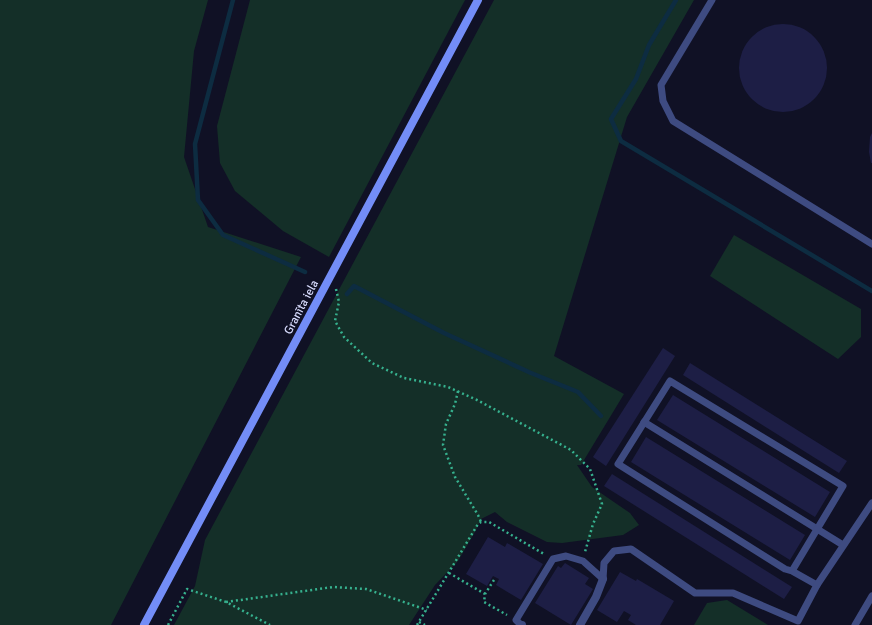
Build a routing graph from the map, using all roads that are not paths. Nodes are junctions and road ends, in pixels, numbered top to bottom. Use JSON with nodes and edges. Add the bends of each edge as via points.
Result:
{"nodes":[{"id":1,"x":478,"y":0,"type":"edge"},
{"id":2,"x":712,"y":0,"type":"edge"},
{"id":3,"x":872,"y":244,"type":"edge"},
{"id":4,"x":644,"y":422,"type":"junction"},
{"id":5,"x":872,"y":503,"type":"edge"},
{"id":6,"x":817,"y":529,"type":"junction"},
{"id":7,"x":843,"y":545,"type":"junction"},
{"id":8,"x":792,"y":571,"type":"junction"},
{"id":9,"x":603,"y":579,"type":"junction"},
{"id":10,"x":817,"y":585,"type":"junction"},
{"id":11,"x":872,"y":596,"type":"edge"},
{"id":12,"x":520,"y":624,"type":"edge"},
{"id":13,"x":144,"y":625,"type":"edge"},
{"id":14,"x":580,"y":625,"type":"edge"},
{"id":15,"x":855,"y":625,"type":"edge"}],
"edges":[{"from":1,"to":13,"type":"main road","name":"Granīta iela"},
{"from":2,"to":3,"type":"lane","via":[[662,85],[663,101],[673,121]]},
{"from":4,"to":6,"type":"lane"},
{"from":4,"to":6,"type":"lane","via":[[670,381],[844,486]]},
{"from":4,"to":8,"type":"lane","via":[[618,464]]},
{"from":5,"to":7,"type":"lane"},
{"from":6,"to":7,"type":"lane"},
{"from":6,"to":8,"type":"lane"},
{"from":7,"to":10,"type":"lane"},
{"from":8,"to":10,"type":"lane"},
{"from":9,"to":10,"type":"lane","via":[[604,563],[614,551],[631,549],[695,592],[733,592],[798,621]]},
{"from":9,"to":12,"type":"lane","via":[[583,561],[566,556],[553,559]]},
{"from":9,"to":14,"type":"street"},
{"from":11,"to":15,"type":"lane"}]}
